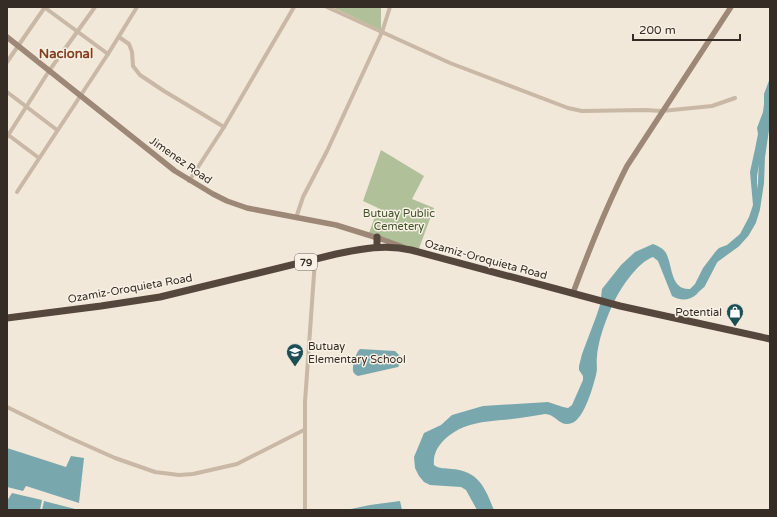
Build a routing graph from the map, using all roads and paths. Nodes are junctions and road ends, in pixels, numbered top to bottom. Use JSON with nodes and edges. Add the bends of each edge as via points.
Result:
{"nodes":[{"id":1,"x":44,"y":7,"type":"edge"},
{"id":2,"x":95,"y":7,"type":"edge"},
{"id":3,"x":137,"y":7,"type":"edge"},
{"id":4,"x":294,"y":7,"type":"edge"},
{"id":5,"x":327,"y":7,"type":"edge"},
{"id":6,"x":390,"y":7,"type":"edge"},
{"id":7,"x":731,"y":7,"type":"edge"},
{"id":8,"x":78,"y":31,"type":"junction"},
{"id":9,"x":382,"y":32,"type":"junction"},
{"id":10,"x":7,"y":37,"type":"edge"},
{"id":11,"x":118,"y":37,"type":"junction"},
{"id":12,"x":17,"y":46,"type":"junction"},
{"id":13,"x":108,"y":54,"type":"junction"},
{"id":14,"x":7,"y":62,"type":"edge"},
{"id":15,"x":49,"y":71,"type":"junction"},
{"id":16,"x":7,"y":92,"type":"edge"},
{"id":17,"x":80,"y":96,"type":"junction"},
{"id":18,"x":735,"y":98,"type":"dead end"},
{"id":19,"x":26,"y":107,"type":"junction"},
{"id":20,"x":662,"y":111,"type":"junction"},
{"id":21,"x":224,"y":127,"type":"junction"},
{"id":22,"x":58,"y":130,"type":"junction"},
{"id":23,"x":7,"y":135,"type":"edge"},
{"id":24,"x":39,"y":158,"type":"junction"},
{"id":25,"x":189,"y":181,"type":"junction"},
{"id":26,"x":17,"y":192,"type":"dead end"},
{"id":27,"x":296,"y":218,"type":"junction"},
{"id":28,"x":377,"y":242,"type":"junction"},
{"id":29,"x":411,"y":250,"type":"junction"},
{"id":30,"x":315,"y":260,"type":"junction"},
{"id":31,"x":573,"y":293,"type":"junction"},
{"id":32,"x":7,"y":318,"type":"edge"},
{"id":33,"x":770,"y":339,"type":"edge"},
{"id":34,"x":7,"y":407,"type":"edge"},
{"id":35,"x":304,"y":430,"type":"junction"},
{"id":36,"x":305,"y":510,"type":"edge"}],
"edges":[{"from":1,"to":8,"type":"street"},
{"from":1,"to":12,"type":"street"},
{"from":2,"to":8,"type":"street"},
{"from":3,"to":11,"type":"street"},
{"from":4,"to":21,"type":"street"},
{"from":5,"to":9,"type":"street"},
{"from":6,"to":9,"type":"street"},
{"from":7,"to":20,"type":"main road"},
{"from":8,"to":13,"type":"street"},
{"from":8,"to":15,"type":"street"},
{"from":9,"to":20,"type":"street","via":[[450,63],[568,108],[582,111]]},
{"from":9,"to":27,"type":"street","via":[[303,198]]},
{"from":10,"to":12,"type":"main road","name":"Jimenez Road"},
{"from":11,"to":13,"type":"street"},
{"from":11,"to":21,"type":"street","via":[[129,44],[133,66],[140,75]]},
{"from":12,"to":14,"type":"street"},
{"from":12,"to":15,"type":"main road","name":"Jimenez Road"},
{"from":13,"to":17,"type":"street"},
{"from":15,"to":17,"type":"main road","name":"Jimenez Road"},
{"from":15,"to":19,"type":"street"},
{"from":16,"to":19,"type":"street"},
{"from":17,"to":22,"type":"street"},
{"from":17,"to":25,"type":"main road","name":"Jimenez Road"},
{"from":18,"to":20,"type":"street","via":[[712,106]]},
{"from":19,"to":22,"type":"street"},
{"from":19,"to":23,"type":"street"},
{"from":20,"to":31,"type":"main road","via":[[627,166],[586,257]]},
{"from":21,"to":25,"type":"street"},
{"from":22,"to":24,"type":"street"},
{"from":23,"to":24,"type":"street"},
{"from":24,"to":26,"type":"street"},
{"from":25,"to":27,"type":"main road","name":"Jimenez Road","via":[[237,204]]},
{"from":27,"to":28,"type":"main road","name":"Jimenez Road","via":[[330,225]]},
{"from":28,"to":29,"type":"main road","name":"Jimenez Road"},
{"from":28,"to":29,"type":"highway","name":"Ozamiz-Oroquieta Road","number":"79"},
{"from":28,"to":30,"type":"highway","name":"Ozamiz-Oroquieta Road","number":"79"},
{"from":29,"to":31,"type":"highway","name":"Ozamiz-Oroquieta Road","number":"79"},
{"from":30,"to":32,"type":"highway","name":"Ozamiz-Oroquieta Road","number":"79","via":[[160,297]]},
{"from":30,"to":35,"type":"street"},
{"from":31,"to":33,"type":"highway","name":"Ozamiz-Oroquieta Road","number":"79"},
{"from":34,"to":35,"type":"street","via":[[115,458],[156,472],[179,475],[237,464]]},
{"from":35,"to":36,"type":"street"}]}
